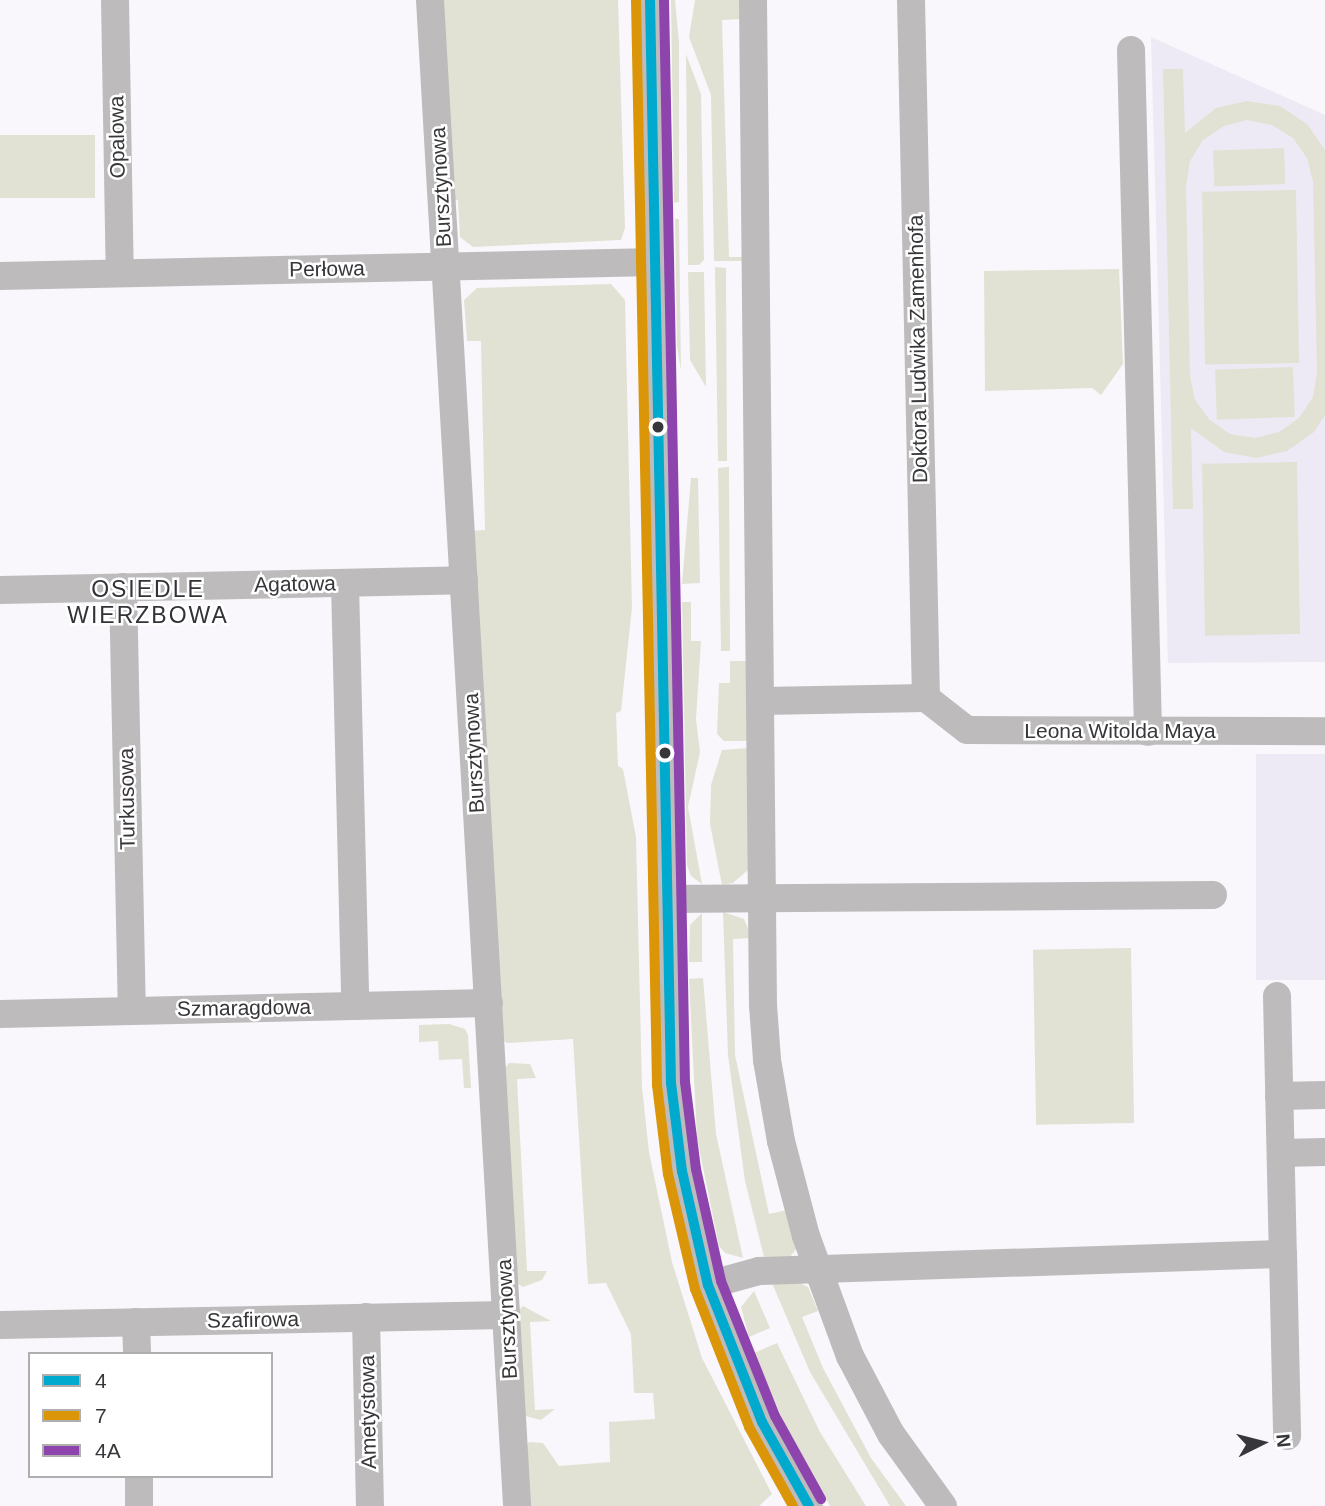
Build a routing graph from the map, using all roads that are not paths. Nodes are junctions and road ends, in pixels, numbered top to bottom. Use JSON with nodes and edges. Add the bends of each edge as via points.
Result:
{"nodes":[{"id":1,"x":115,"y":0,"type":"edge"},
{"id":2,"x":430,"y":0,"type":"edge"},
{"id":3,"x":650,"y":0,"type":"edge"},
{"id":4,"x":753,"y":0,"type":"edge"},
{"id":5,"x":911,"y":0,"type":"edge"},
{"id":6,"x":1131,"y":50,"type":"dead end"},
{"id":7,"x":655,"y":262,"type":"junction"},
{"id":8,"x":446,"y":267,"type":"junction"},
{"id":9,"x":120,"y":273,"type":"junction"},
{"id":10,"x":0,"y":276,"type":"edge"},
{"id":11,"x":464,"y":580,"type":"junction"},
{"id":12,"x":345,"y":583,"type":"junction"},
{"id":13,"x":123,"y":587,"type":"junction"},
{"id":14,"x":0,"y":590,"type":"edge"},
{"id":15,"x":926,"y":698,"type":"junction"},
{"id":16,"x":761,"y":701,"type":"junction"},
{"id":17,"x":1325,"y":731,"type":"edge"},
{"id":18,"x":1148,"y":732,"type":"junction"},
{"id":19,"x":1213,"y":895,"type":"dead end"},
{"id":20,"x":666,"y":899,"type":"junction"},
{"id":21,"x":762,"y":900,"type":"junction"},
{"id":22,"x":1277,"y":996,"type":"dead end"},
{"id":23,"x":489,"y":1003,"type":"junction"},
{"id":24,"x":355,"y":1006,"type":"junction"},
{"id":25,"x":132,"y":1011,"type":"junction"},
{"id":26,"x":0,"y":1014,"type":"edge"},
{"id":27,"x":1325,"y":1095,"type":"edge"},
{"id":28,"x":1279,"y":1096,"type":"junction"},
{"id":29,"x":1325,"y":1152,"type":"edge"},
{"id":30,"x":1280,"y":1153,"type":"junction"},
{"id":31,"x":1283,"y":1254,"type":"junction"},
{"id":32,"x":815,"y":1268,"type":"junction"},
{"id":33,"x":708,"y":1285,"type":"junction"},
{"id":34,"x":506,"y":1315,"type":"junction"},
{"id":35,"x":366,"y":1317,"type":"junction"},
{"id":36,"x":136,"y":1322,"type":"junction"},
{"id":37,"x":0,"y":1325,"type":"edge"},
{"id":38,"x":137,"y":1352,"type":"edge"},
{"id":39,"x":1287,"y":1436,"type":"dead end"},
{"id":40,"x":139,"y":1478,"type":"edge"},
{"id":41,"x":139,"y":1506,"type":"edge"},
{"id":42,"x":370,"y":1506,"type":"edge"},
{"id":43,"x":517,"y":1506,"type":"edge"},
{"id":44,"x":809,"y":1506,"type":"edge"},
{"id":45,"x":943,"y":1506,"type":"edge"}],
"edges":[{"from":1,"to":9,"type":"street","name":"Opalowa"},
{"from":2,"to":8,"type":"street","name":"Bursztynowa"},
{"from":3,"to":7,"type":"street"},
{"from":4,"to":16,"type":"street"},
{"from":5,"to":15,"type":"street","name":"Doktora Ludwika Zamenhofa"},
{"from":6,"to":18,"type":"street"},
{"from":7,"to":8,"type":"street","name":"Perłowa"},
{"from":7,"to":20,"type":"street"},
{"from":8,"to":9,"type":"street","name":"Perłowa"},
{"from":8,"to":11,"type":"street","name":"Bursztynowa"},
{"from":9,"to":10,"type":"street","name":"Perłowa"},
{"from":11,"to":12,"type":"street","name":"Agatowa"},
{"from":11,"to":23,"type":"street","name":"Bursztynowa"},
{"from":12,"to":13,"type":"street","name":"Agatowa"},
{"from":12,"to":24,"type":"street"},
{"from":13,"to":14,"type":"street","name":"Agatowa"},
{"from":13,"to":25,"type":"street","name":"Turkusowa"},
{"from":15,"to":16,"type":"street"},
{"from":15,"to":18,"type":"street","name":"Leona Witolda Maya","via":[[967,730]]},
{"from":16,"to":21,"type":"street"},
{"from":17,"to":18,"type":"street","name":"Leona Witolda Maya"},
{"from":19,"to":21,"type":"street"},
{"from":20,"to":21,"type":"street"},
{"from":20,"to":33,"type":"street","via":[[671,1083],[682,1171]]},
{"from":21,"to":32,"type":"street","via":[[769,1071],[781,1141]]},
{"from":22,"to":28,"type":"street"},
{"from":23,"to":24,"type":"street","name":"Szmaragdowa"},
{"from":23,"to":34,"type":"street","name":"Bursztynowa"},
{"from":24,"to":25,"type":"street","name":"Szmaragdowa"},
{"from":25,"to":26,"type":"street","name":"Szmaragdowa"},
{"from":27,"to":28,"type":"street"},
{"from":28,"to":30,"type":"street"},
{"from":29,"to":30,"type":"street"},
{"from":30,"to":31,"type":"street"},
{"from":31,"to":32,"type":"street"},
{"from":31,"to":39,"type":"street"},
{"from":32,"to":33,"type":"street","via":[[759,1271]]},
{"from":32,"to":45,"type":"street","via":[[865,1387],[891,1434]]},
{"from":33,"to":44,"type":"street","via":[[762,1422]]},
{"from":34,"to":35,"type":"street","name":"Szafirowa"},
{"from":34,"to":43,"type":"street","name":"Bursztynowa"},
{"from":35,"to":36,"type":"street","name":"Szafirowa"},
{"from":35,"to":42,"type":"street","name":"Ametystowa"},
{"from":36,"to":37,"type":"street","name":"Szafirowa"},
{"from":36,"to":38,"type":"street"},
{"from":40,"to":41,"type":"street"}]}
